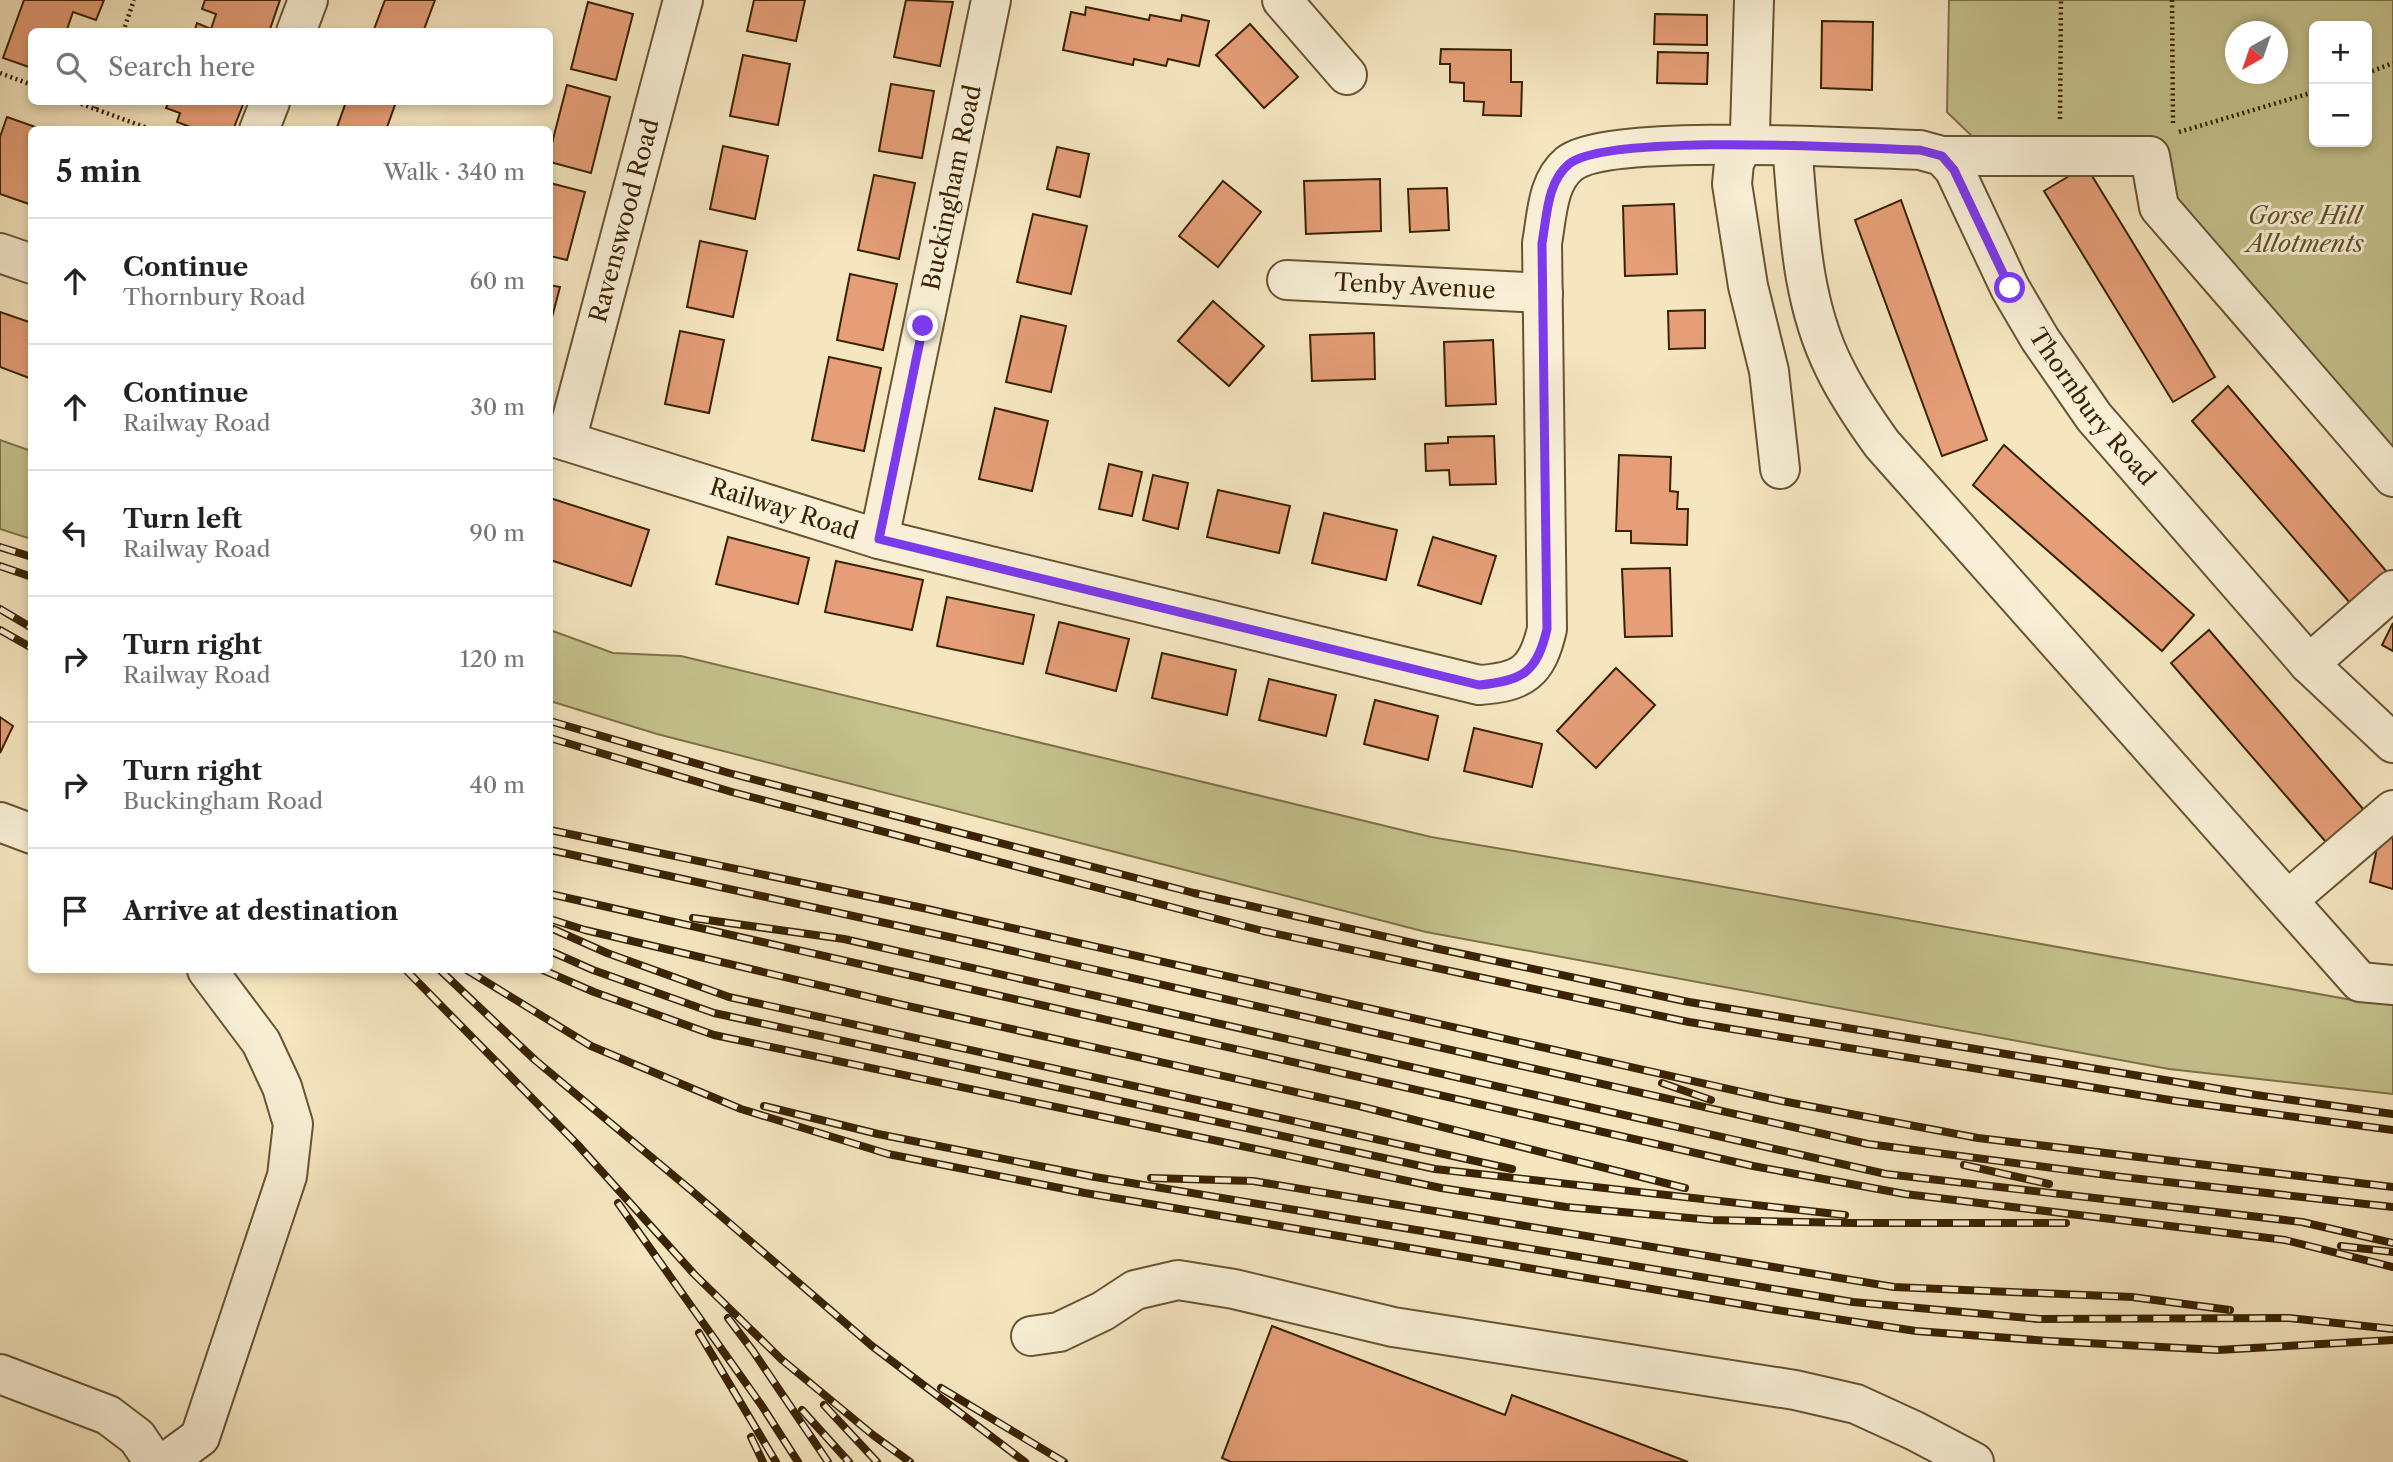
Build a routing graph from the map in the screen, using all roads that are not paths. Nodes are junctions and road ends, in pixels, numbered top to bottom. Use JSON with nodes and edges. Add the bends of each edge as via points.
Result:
{"nodes":[{"id":1,"x":308,"y":0,"type":"edge"},
{"id":2,"x":683,"y":0,"type":"edge"},
{"id":3,"x":991,"y":0,"type":"edge"},
{"id":4,"x":1282,"y":0,"type":"edge"},
{"id":5,"x":1754,"y":0,"type":"edge"},
{"id":6,"x":298,"y":28,"type":"edge"},
{"id":7,"x":1347,"y":75,"type":"dead end"},
{"id":8,"x":269,"y":105,"type":"edge"},
{"id":9,"x":261,"y":126,"type":"edge"},
{"id":10,"x":1742,"y":145,"type":"junction"},
{"id":11,"x":1792,"y":146,"type":"junction"},
{"id":12,"x":1942,"y":156,"type":"junction"},
{"id":13,"x":0,"y":253,"type":"edge"},
{"id":14,"x":28,"y":263,"type":"edge"},
{"id":15,"x":1287,"y":280,"type":"dead end"},
{"id":16,"x":1543,"y":293,"type":"junction"},
{"id":17,"x":558,"y":439,"type":"edge"},
{"id":18,"x":1780,"y":469,"type":"dead end"},
{"id":19,"x":2393,"y":477,"type":"edge"},
{"id":20,"x":879,"y":539,"type":"junction"},
{"id":21,"x":2393,"y":590,"type":"edge"},
{"id":22,"x":2309,"y":664,"type":"junction"},
{"id":23,"x":2393,"y":743,"type":"edge"},
{"id":24,"x":2393,"y":810,"type":"edge"},
{"id":25,"x":0,"y":822,"type":"edge"},
{"id":26,"x":28,"y":833,"type":"edge"},
{"id":27,"x":2289,"y":900,"type":"junction"},
{"id":28,"x":209,"y":973,"type":"edge"},
{"id":29,"x":2393,"y":985,"type":"edge"},
{"id":30,"x":1031,"y":1336,"type":"dead end"},
{"id":31,"x":0,"y":1374,"type":"edge"},
{"id":32,"x":154,"y":1462,"type":"edge"},
{"id":33,"x":166,"y":1462,"type":"edge"},
{"id":34,"x":1974,"y":1462,"type":"edge"}],
"edges":[{"from":1,"to":6,"type":"street"},
{"from":2,"to":17,"type":"street","name":"Ravenswood Road"},
{"from":3,"to":20,"type":"street","name":"Buckingham Road"},
{"from":4,"to":7,"type":"street"},
{"from":5,"to":10,"type":"street","via":[[1750,131]]},
{"from":8,"to":9,"type":"street"},
{"from":10,"to":11,"type":"street"},
{"from":10,"to":16,"type":"street","name":"Railway Road","via":[[1614,150],[1569,164],[1553,183],[1542,243]]},
{"from":10,"to":18,"type":"street","via":[[1732,184],[1748,286],[1769,372]]},
{"from":11,"to":12,"type":"street","via":[[1920,150]]},
{"from":11,"to":27,"type":"street","via":[[1802,256],[1813,309],[1833,365],[1859,413]]},
{"from":12,"to":19,"type":"street","via":[[2150,156],[2159,206]]},
{"from":12,"to":22,"type":"street","name":"Thornbury Road","via":[[1964,188],[2010,288],[2065,378]]},
{"from":13,"to":14,"type":"street"},
{"from":15,"to":16,"type":"street","name":"Tenby Avenue"},
{"from":16,"to":20,"type":"street","name":"Railway Road","via":[[1547,629],[1541,655],[1523,675],[1503,683],[1479,685]]},
{"from":17,"to":20,"type":"street","name":"Railway Road"},
{"from":21,"to":22,"type":"street"},
{"from":22,"to":23,"type":"street","name":"Thornbury Road"},
{"from":24,"to":27,"type":"street"},
{"from":25,"to":26,"type":"street"},
{"from":27,"to":29,"type":"street","via":[[2360,982]]},
{"from":28,"to":33,"type":"street","via":[[261,1042],[293,1124],[288,1176],[200,1437]]},
{"from":30,"to":34,"type":"street","via":[[1059,1332],[1135,1290],[1178,1280],[1393,1327],[1795,1390],[1856,1404]]},
{"from":31,"to":32,"type":"street","via":[[108,1415],[137,1437]]}]}
